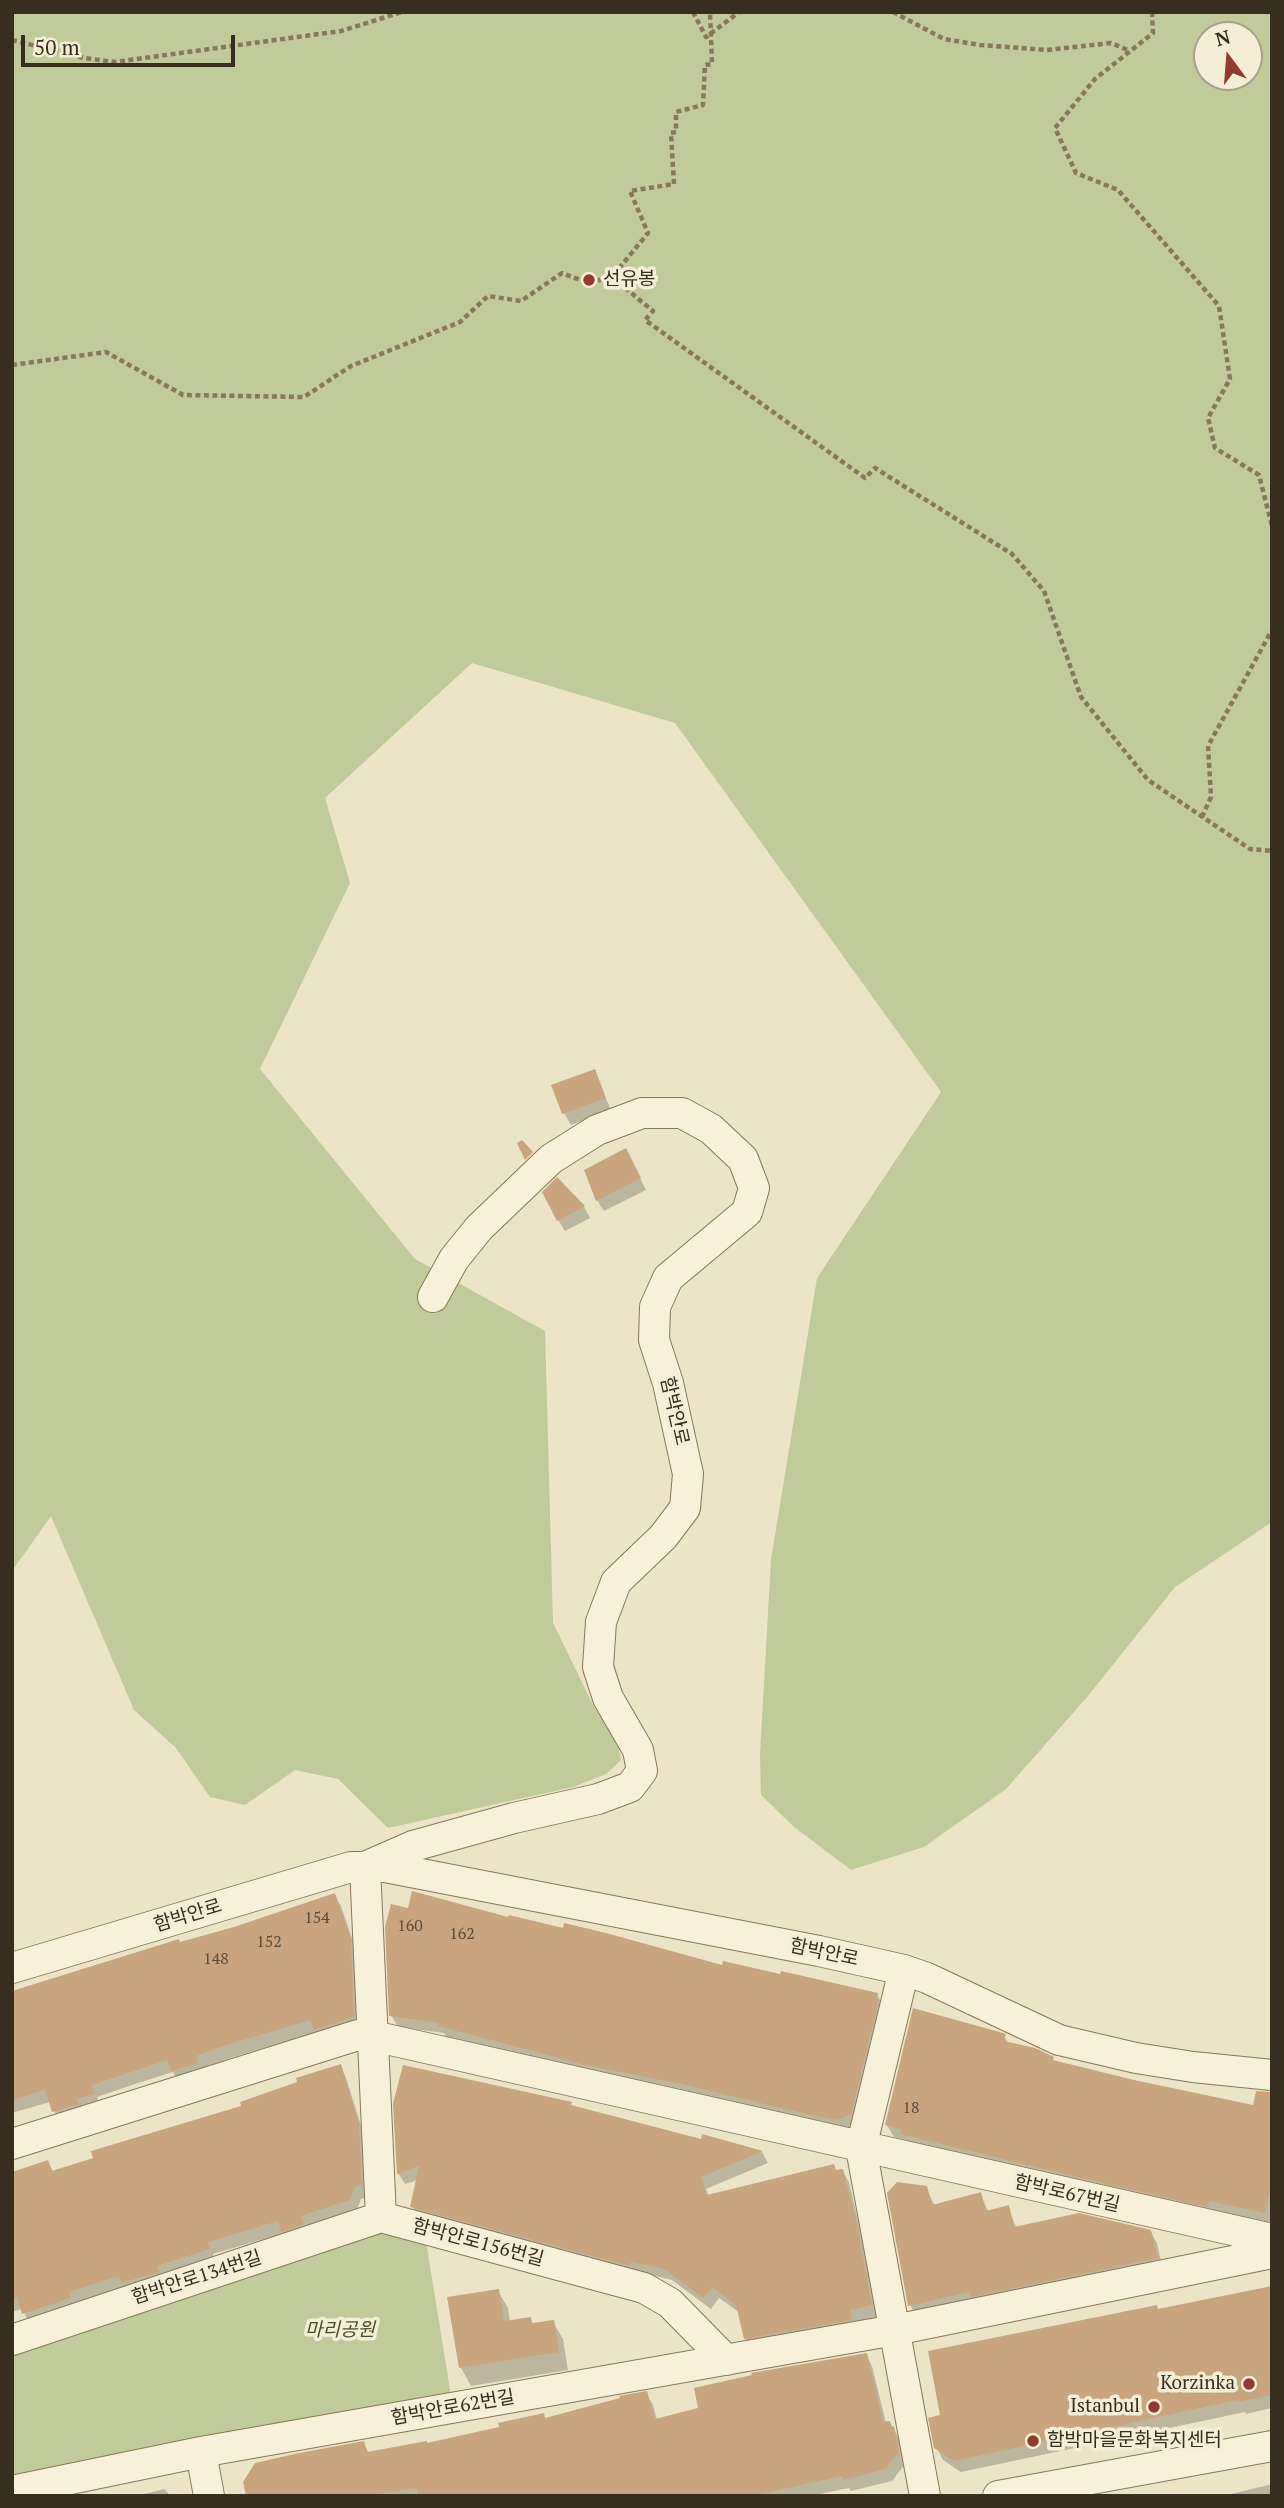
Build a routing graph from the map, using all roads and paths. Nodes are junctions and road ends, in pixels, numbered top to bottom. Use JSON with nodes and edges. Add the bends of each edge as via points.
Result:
{"nodes":[{"id":1,"x":402,"y":12,"type":"edge"},
{"id":2,"x":693,"y":12,"type":"edge"},
{"id":3,"x":710,"y":12,"type":"edge"},
{"id":4,"x":739,"y":12,"type":"edge"},
{"id":5,"x":893,"y":12,"type":"edge"},
{"id":6,"x":1152,"y":12,"type":"edge"},
{"id":7,"x":711,"y":34,"type":"junction"},
{"id":8,"x":12,"y":40,"type":"edge"},
{"id":9,"x":1130,"y":51,"type":"junction"},
{"id":10,"x":612,"y":277,"type":"junction"},
{"id":11,"x":12,"y":365,"type":"edge"},
{"id":12,"x":1272,"y":526,"type":"edge"},
{"id":13,"x":1272,"y":630,"type":"edge"},
{"id":14,"x":1202,"y":817,"type":"junction"},
{"id":15,"x":1272,"y":851,"type":"edge"},
{"id":16,"x":433,"y":1297,"type":"dead end"},
{"id":17,"x":365,"y":1867,"type":"junction"},
{"id":18,"x":12,"y":1968,"type":"edge"},
{"id":19,"x":904,"y":1970,"type":"junction"},
{"id":20,"x":373,"y":2036,"type":"junction"},
{"id":21,"x":1272,"y":2075,"type":"edge"},
{"id":22,"x":12,"y":2144,"type":"edge"},
{"id":23,"x":861,"y":2148,"type":"junction"},
{"id":24,"x":382,"y":2217,"type":"junction"},
{"id":25,"x":1272,"y":2239,"type":"edge"},
{"id":26,"x":1272,"y":2253,"type":"edge"},
{"id":27,"x":895,"y":2330,"type":"junction"},
{"id":28,"x":12,"y":2340,"type":"edge"},
{"id":29,"x":726,"y":2360,"type":"junction"},
{"id":30,"x":1272,"y":2445,"type":"edge"},
{"id":31,"x":201,"y":2452,"type":"junction"},
{"id":32,"x":12,"y":2491,"type":"edge"},
{"id":33,"x":209,"y":2496,"type":"edge"},
{"id":34,"x":925,"y":2496,"type":"edge"},
{"id":35,"x":998,"y":2496,"type":"edge"}],
"edges":[{"from":1,"to":8,"type":"path","via":[[341,31],[115,62]]},
{"from":2,"to":7,"type":"path","via":[[706,37]]},
{"from":3,"to":7,"type":"path"},
{"from":4,"to":7,"type":"path"},
{"from":5,"to":9,"type":"path","via":[[944,39],[980,45],[1047,50],[1111,43]]},
{"from":6,"to":9,"type":"path","via":[[1153,33]]},
{"from":7,"to":10,"type":"path","via":[[712,64],[705,65],[703,104],[676,112],[676,132],[671,133],[674,184],[629,191],[648,233]]},
{"from":9,"to":12,"type":"path","via":[[1095,79],[1055,128],[1076,173],[1118,190],[1219,306],[1230,379],[1208,418],[1215,448],[1259,475]]},
{"from":10,"to":11,"type":"path","via":[[588,283],[562,273],[521,301],[488,296],[460,323],[351,366],[304,397],[183,395],[106,352]]},
{"from":10,"to":14,"type":"path","via":[[653,311],[645,320],[865,478],[875,468],[1012,554],[1044,591],[1081,697],[1148,780]]},
{"from":13,"to":14,"type":"path","via":[[1208,746],[1211,797]]},
{"from":14,"to":15,"type":"path","via":[[1250,849]]},
{"from":16,"to":17,"type":"street","name":"함박안로","via":[[454,1259],[479,1228],[551,1159],[597,1130],[642,1113],[682,1113],[711,1129],[743,1159],[754,1188],[747,1212],[668,1278],[655,1307],[653,1340],[668,1383],[688,1474],[685,1508],[663,1537],[616,1581],[601,1622],[598,1667],[608,1698],[638,1750],[642,1771],[630,1787],[608,1795],[413,1846]]},
{"from":17,"to":18,"type":"street","name":"함박안로","via":[[351,1867]]},
{"from":17,"to":19,"type":"street","name":"함박안로","via":[[385,1867]]},
{"from":17,"to":20,"type":"street"},
{"from":19,"to":21,"type":"street","name":"함박안로","via":[[1059,2040],[1136,2059]]},
{"from":19,"to":23,"type":"street"},
{"from":20,"to":22,"type":"street","via":[[358,2035]]},
{"from":20,"to":23,"type":"street"},
{"from":20,"to":24,"type":"street"},
{"from":23,"to":25,"type":"street","name":"함박로67번길"},
{"from":23,"to":27,"type":"street"},
{"from":24,"to":28,"type":"street","name":"함박안로134번길"},
{"from":24,"to":29,"type":"street","name":"함박안로156번길","via":[[644,2288],[670,2303]]},
{"from":26,"to":27,"type":"street"},
{"from":27,"to":29,"type":"street","name":"함박안로62번길"},
{"from":27,"to":34,"type":"street"},
{"from":29,"to":31,"type":"street","name":"함박안로62번길"},
{"from":30,"to":35,"type":"street"},
{"from":31,"to":32,"type":"street","name":"함박안로62번길"},
{"from":31,"to":33,"type":"street"}]}
